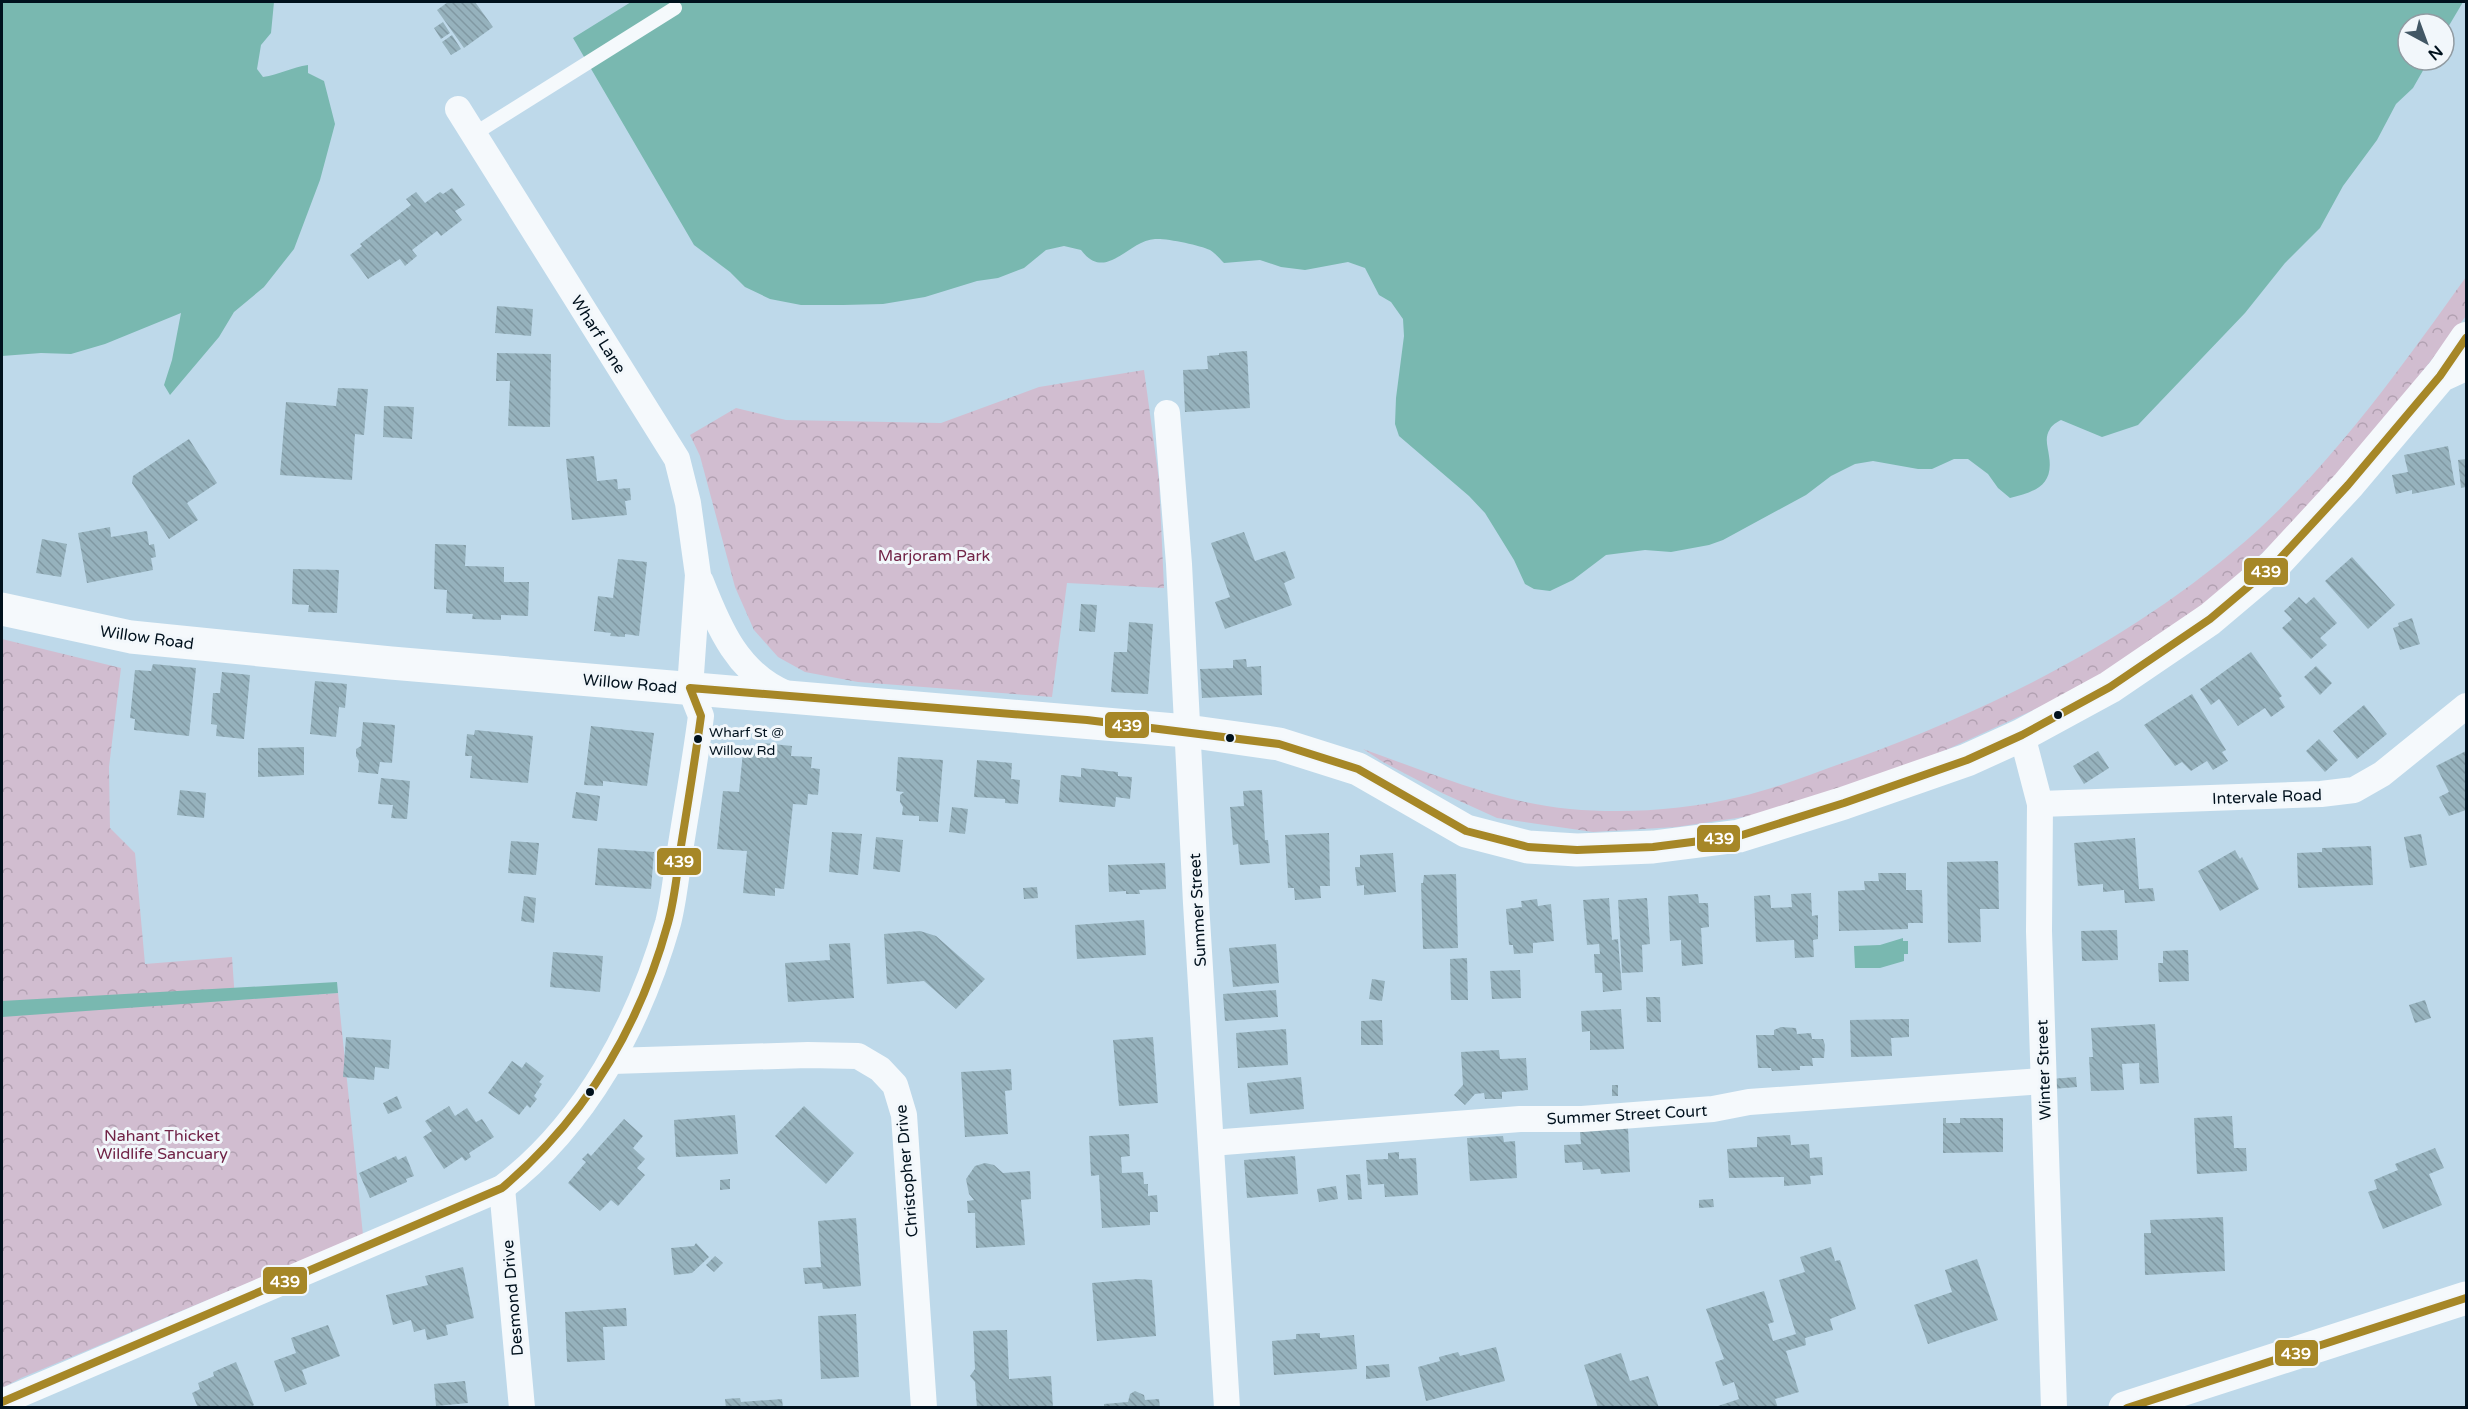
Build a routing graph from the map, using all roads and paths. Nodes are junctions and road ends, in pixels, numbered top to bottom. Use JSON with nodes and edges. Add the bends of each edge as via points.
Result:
{"nodes":[{"id":1,"x":675,"y":8,"type":"dead end"},
{"id":2,"x":458,"y":109,"type":"dead end"},
{"id":3,"x":474,"y":134,"type":"junction"},
{"id":4,"x":2466,"y":338,"type":"edge"},
{"id":5,"x":2453,"y":370,"type":"edge"},
{"id":6,"x":1167,"y":413,"type":"dead end"},
{"id":7,"x":698,"y":575,"type":"junction"},
{"id":8,"x":2,"y":609,"type":"edge"},
{"id":9,"x":690,"y":688,"type":"junction"},
{"id":10,"x":793,"y":696,"type":"junction"},
{"id":11,"x":2466,"y":706,"type":"edge"},
{"id":12,"x":1187,"y":731,"type":"junction"},
{"id":13,"x":2022,"y":735,"type":"junction"},
{"id":14,"x":2040,"y":804,"type":"junction"},
{"id":15,"x":612,"y":1061,"type":"junction"},
{"id":16,"x":2043,"y":1081,"type":"junction"},
{"id":17,"x":1211,"y":1143,"type":"junction"},
{"id":18,"x":502,"y":1188,"type":"junction"},
{"id":19,"x":2466,"y":1298,"type":"edge"},
{"id":20,"x":2,"y":1402,"type":"edge"},
{"id":21,"x":522,"y":1407,"type":"edge"},
{"id":22,"x":924,"y":1407,"type":"edge"},
{"id":23,"x":1227,"y":1407,"type":"edge"},
{"id":24,"x":2054,"y":1407,"type":"edge"},
{"id":25,"x":2125,"y":1407,"type":"edge"}],
"edges":[{"from":1,"to":3,"type":"lane"},
{"from":2,"to":3,"type":"street","name":"Wharf Lane"},
{"from":3,"to":7,"type":"street","name":"Wharf Lane","via":[[677,459]]},
{"from":4,"to":5,"type":"street","name":"Willow Road"},
{"from":5,"to":13,"type":"main road","name":"Willow Road","via":[[2274,565],[2210,619],[2110,687]]},
{"from":6,"to":12,"type":"street","name":"Summer Street"},
{"from":7,"to":9,"type":"street","name":"Wharf Lane"},
{"from":7,"to":10,"type":"street","name":"Wharf Lane","via":[[712,611],[749,671]]},
{"from":8,"to":9,"type":"main road","name":"Willow Road","via":[[130,637]]},
{"from":9,"to":10,"type":"main road","name":"Willow Road"},
{"from":9,"to":15,"type":"street","via":[[701,716],[668,921],[649,979]]},
{"from":10,"to":12,"type":"main road","name":"Willow Road"},
{"from":11,"to":14,"type":"street","name":"Intervale Road","via":[[2382,774],[2354,790]]},
{"from":12,"to":13,"type":"main road","name":"Willow Road","via":[[1279,744],[1358,769],[1466,831],[1528,847],[1577,850],[1653,847],[1738,836],[1967,760]]},
{"from":12,"to":17,"type":"street","name":"Summer Street"},
{"from":13,"to":14,"type":"street","name":"Winter Street"},
{"from":14,"to":16,"type":"street","name":"Winter Street"},
{"from":15,"to":18,"type":"street","via":[[560,1134]]},
{"from":15,"to":22,"type":"street","name":"Christopher Drive","via":[[858,1056],[880,1069],[895,1085],[904,1115]]},
{"from":16,"to":17,"type":"street","name":"Summer Street Court","via":[[1749,1102],[1713,1109],[1582,1119],[1498,1120]]},
{"from":16,"to":24,"type":"street","name":"Winter Street"},
{"from":17,"to":23,"type":"street","name":"Summer Street"},
{"from":18,"to":20,"type":"street"},
{"from":18,"to":21,"type":"street","name":"Desmond Drive"},
{"from":19,"to":25,"type":"main road"}]}
